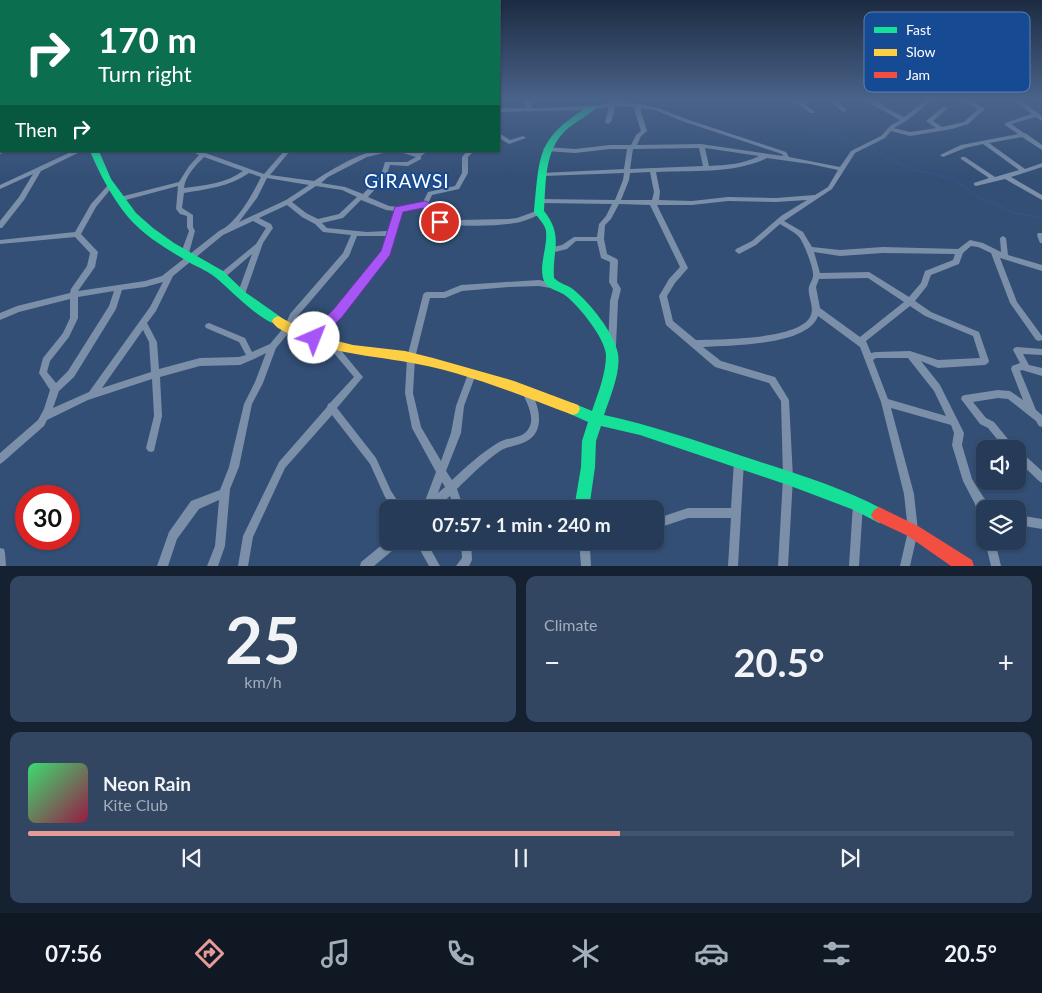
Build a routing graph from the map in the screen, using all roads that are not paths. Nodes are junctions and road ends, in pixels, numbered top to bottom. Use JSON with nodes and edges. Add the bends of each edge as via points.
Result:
{"nodes":[{"id":1,"x":562,"y":125,"type":"edge"},
{"id":2,"x":642,"y":125,"type":"edge"},
{"id":3,"x":700,"y":125,"type":"edge"},
{"id":4,"x":896,"y":125,"type":"edge"},
{"id":5,"x":937,"y":125,"type":"edge"},
{"id":6,"x":954,"y":125,"type":"edge"},
{"id":7,"x":1009,"y":125,"type":"edge"},
{"id":8,"x":941,"y":128,"type":"junction"},
{"id":9,"x":890,"y":130,"type":"junction"},
{"id":10,"x":1024,"y":135,"type":"junction"},
{"id":11,"x":500,"y":136,"type":"edge"},
{"id":12,"x":523,"y":138,"type":"dead end"},
{"id":13,"x":984,"y":142,"type":"junction"},
{"id":14,"x":701,"y":146,"type":"junction"},
{"id":15,"x":631,"y":147,"type":"junction"},
{"id":16,"x":1042,"y":148,"type":"edge"},
{"id":17,"x":546,"y":149,"type":"junction"},
{"id":18,"x":77,"y":152,"type":"edge"},
{"id":19,"x":95,"y":152,"type":"edge"},
{"id":20,"x":196,"y":152,"type":"edge"},
{"id":21,"x":285,"y":152,"type":"edge"},
{"id":22,"x":384,"y":152,"type":"edge"},
{"id":23,"x":470,"y":152,"type":"edge"},
{"id":24,"x":422,"y":153,"type":"edge"},
{"id":25,"x":943,"y":154,"type":"dead end"},
{"id":26,"x":202,"y":155,"type":"junction"},
{"id":27,"x":765,"y":156,"type":"junction"},
{"id":28,"x":963,"y":158,"type":"dead end"},
{"id":29,"x":787,"y":159,"type":"junction"},
{"id":30,"x":1039,"y":166,"type":"edge"},
{"id":31,"x":708,"y":168,"type":"junction"},
{"id":32,"x":842,"y":169,"type":"junction"},
{"id":33,"x":653,"y":170,"type":"junction"},
{"id":34,"x":38,"y":171,"type":"junction"},
{"id":35,"x":248,"y":171,"type":"junction"},
{"id":36,"x":626,"y":171,"type":"junction"},
{"id":37,"x":1024,"y":171,"type":"junction"},
{"id":38,"x":1042,"y":171,"type":"edge"},
{"id":39,"x":543,"y":174,"type":"junction"},
{"id":40,"x":266,"y":176,"type":"junction"},
{"id":41,"x":1006,"y":177,"type":"junction"},
{"id":42,"x":994,"y":179,"type":"junction"},
{"id":43,"x":316,"y":183,"type":"junction"},
{"id":44,"x":111,"y":184,"type":"junction"},
{"id":45,"x":976,"y":184,"type":"dead end"},
{"id":46,"x":0,"y":187,"type":"edge"},
{"id":47,"x":181,"y":188,"type":"junction"},
{"id":48,"x":361,"y":197,"type":"junction"},
{"id":49,"x":817,"y":197,"type":"junction"},
{"id":50,"x":1042,"y":198,"type":"edge"},
{"id":51,"x":122,"y":199,"type":"junction"},
{"id":52,"x":288,"y":202,"type":"junction"},
{"id":53,"x":616,"y":202,"type":"junction"},
{"id":54,"x":653,"y":202,"type":"junction"},
{"id":55,"x":425,"y":204,"type":"junction"},
{"id":56,"x":540,"y":207,"type":"junction"},
{"id":57,"x":399,"y":209,"type":"junction"},
{"id":58,"x":254,"y":219,"type":"junction"},
{"id":59,"x":780,"y":221,"type":"junction"},
{"id":60,"x":317,"y":222,"type":"junction"},
{"id":61,"x":0,"y":226,"type":"edge"},
{"id":62,"x":230,"y":229,"type":"junction"},
{"id":63,"x":355,"y":233,"type":"junction"},
{"id":64,"x":390,"y":233,"type":"junction"},
{"id":65,"x":77,"y":234,"type":"junction"},
{"id":66,"x":1003,"y":238,"type":"dead end"},
{"id":67,"x":600,"y":239,"type":"junction"},
{"id":68,"x":0,"y":242,"type":"edge"},
{"id":69,"x":259,"y":245,"type":"junction"},
{"id":70,"x":810,"y":249,"type":"junction"},
{"id":71,"x":551,"y":250,"type":"junction"},
{"id":72,"x":739,"y":250,"type":"dead end"},
{"id":73,"x":994,"y":251,"type":"junction"},
{"id":74,"x":823,"y":252,"type":"junction"},
{"id":75,"x":960,"y":252,"type":"junction"},
{"id":76,"x":187,"y":256,"type":"junction"},
{"id":77,"x":1005,"y":257,"type":"junction"},
{"id":78,"x":812,"y":260,"type":"junction"},
{"id":79,"x":1042,"y":268,"type":"edge"},
{"id":80,"x":170,"y":274,"type":"junction"},
{"id":81,"x":221,"y":276,"type":"junction"},
{"id":82,"x":817,"y":276,"type":"junction"},
{"id":83,"x":555,"y":286,"type":"junction"},
{"id":84,"x":119,"y":288,"type":"junction"},
{"id":85,"x":74,"y":295,"type":"junction"},
{"id":86,"x":240,"y":295,"type":"junction"},
{"id":87,"x":908,"y":302,"type":"junction"},
{"id":88,"x":816,"y":310,"type":"junction"},
{"id":89,"x":0,"y":317,"type":"edge"},
{"id":90,"x":144,"y":323,"type":"junction"},
{"id":91,"x":209,"y":326,"type":"dead end"},
{"id":92,"x":288,"y":328,"type":"junction"},
{"id":93,"x":314,"y":338,"type":"junction"},
{"id":94,"x":1041,"y":339,"type":"edge"},
{"id":95,"x":331,"y":344,"type":"junction"},
{"id":96,"x":693,"y":344,"type":"junction"},
{"id":97,"x":864,"y":345,"type":"junction"},
{"id":98,"x":273,"y":346,"type":"junction"},
{"id":99,"x":612,"y":348,"type":"junction"},
{"id":100,"x":1042,"y":352,"type":"edge"},
{"id":101,"x":910,"y":354,"type":"junction"},
{"id":102,"x":251,"y":356,"type":"junction"},
{"id":103,"x":411,"y":358,"type":"junction"},
{"id":104,"x":868,"y":358,"type":"junction"},
{"id":105,"x":1026,"y":367,"type":"junction"},
{"id":106,"x":1042,"y":372,"type":"edge"},
{"id":107,"x":156,"y":374,"type":"junction"},
{"id":108,"x":472,"y":374,"type":"junction"},
{"id":109,"x":55,"y":390,"type":"junction"},
{"id":110,"x":525,"y":390,"type":"junction"},
{"id":111,"x":91,"y":396,"type":"junction"},
{"id":112,"x":885,"y":402,"type":"junction"},
{"id":113,"x":332,"y":407,"type":"junction"},
{"id":114,"x":1033,"y":413,"type":"junction"},
{"id":115,"x":44,"y":417,"type":"junction"},
{"id":116,"x":597,"y":419,"type":"junction"},
{"id":117,"x":954,"y":422,"type":"junction"},
{"id":118,"x":1042,"y":423,"type":"edge"},
{"id":119,"x":1004,"y":440,"type":"edge"},
{"id":120,"x":151,"y":448,"type":"dead end"},
{"id":121,"x":0,"y":459,"type":"edge"},
{"id":122,"x":739,"y":461,"type":"junction"},
{"id":123,"x":1026,"y":463,"type":"edge"},
{"id":124,"x":441,"y":471,"type":"junction"},
{"id":125,"x":788,"y":478,"type":"junction"},
{"id":126,"x":1042,"y":478,"type":"edge"},
{"id":127,"x":226,"y":488,"type":"junction"},
{"id":128,"x":451,"y":489,"type":"junction"},
{"id":129,"x":392,"y":500,"type":"edge"},
{"id":130,"x":431,"y":500,"type":"edge"},
{"id":131,"x":438,"y":500,"type":"edge"},
{"id":132,"x":455,"y":500,"type":"edge"},
{"id":133,"x":582,"y":500,"type":"edge"},
{"id":134,"x":979,"y":500,"type":"edge"},
{"id":135,"x":858,"y":504,"type":"junction"},
{"id":136,"x":736,"y":513,"type":"junction"},
{"id":137,"x":664,"y":521,"type":"edge"},
{"id":138,"x":1026,"y":521,"type":"edge"},
{"id":139,"x":1042,"y":524,"type":"edge"},
{"id":140,"x":913,"y":531,"type":"junction"},
{"id":141,"x":384,"y":550,"type":"edge"},
{"id":142,"x":425,"y":550,"type":"edge"},
{"id":143,"x":466,"y":550,"type":"edge"},
{"id":144,"x":585,"y":550,"type":"edge"},
{"id":145,"x":992,"y":550,"type":"edge"},
{"id":146,"x":0,"y":554,"type":"edge"},
{"id":147,"x":1,"y":566,"type":"edge"},
{"id":148,"x":162,"y":566,"type":"edge"},
{"id":149,"x":212,"y":566,"type":"edge"},
{"id":150,"x":243,"y":566,"type":"edge"},
{"id":151,"x":365,"y":566,"type":"edge"},
{"id":152,"x":435,"y":566,"type":"edge"},
{"id":153,"x":461,"y":566,"type":"edge"},
{"id":154,"x":586,"y":566,"type":"edge"},
{"id":155,"x":733,"y":566,"type":"edge"},
{"id":156,"x":783,"y":566,"type":"edge"},
{"id":157,"x":854,"y":566,"type":"edge"},
{"id":158,"x":906,"y":566,"type":"edge"},
{"id":159,"x":966,"y":566,"type":"edge"},
{"id":160,"x":996,"y":566,"type":"edge"}],
"edges":[{"from":1,"to":17,"type":"street"},
{"from":2,"to":15,"type":"street","via":[[644,132]]},
{"from":3,"to":29,"type":"street","via":[[784,153]]},
{"from":4,"to":9,"type":"street"},
{"from":5,"to":8,"type":"street"},
{"from":6,"to":8,"type":"street"},
{"from":7,"to":10,"type":"street"},
{"from":8,"to":9,"type":"street","via":[[910,134]]},
{"from":9,"to":32,"type":"street","via":[[854,152]]},
{"from":10,"to":13,"type":"street"},
{"from":10,"to":16,"type":"street"},
{"from":11,"to":12,"type":"street","via":[[509,142]]},
{"from":13,"to":25,"type":"street"},
{"from":13,"to":37,"type":"street"},
{"from":14,"to":15,"type":"street"},
{"from":14,"to":27,"type":"street"},
{"from":14,"to":31,"type":"street"},
{"from":15,"to":17,"type":"street","via":[[575,151]]},
{"from":15,"to":36,"type":"street"},
{"from":17,"to":39,"type":"street"},
{"from":18,"to":34,"type":"street"},
{"from":19,"to":44,"type":"street"},
{"from":20,"to":26,"type":"street"},
{"from":21,"to":40,"type":"street"},
{"from":22,"to":43,"type":"street","via":[[365,156]]},
{"from":23,"to":55,"type":"street","via":[[465,157],[466,172],[457,188],[430,192]]},
{"from":24,"to":48,"type":"street","via":[[408,164],[387,163],[384,176]]},
{"from":26,"to":35,"type":"street"},
{"from":26,"to":47,"type":"street","via":[[191,167]]},
{"from":27,"to":29,"type":"street"},
{"from":27,"to":31,"type":"street","via":[[726,167]]},
{"from":28,"to":42,"type":"street"},
{"from":29,"to":32,"type":"street"},
{"from":30,"to":37,"type":"street"},
{"from":30,"to":38,"type":"street"},
{"from":31,"to":33,"type":"street"},
{"from":32,"to":49,"type":"street","via":[[830,188]]},
{"from":33,"to":36,"type":"street"},
{"from":33,"to":54,"type":"street","via":[[657,192]]},
{"from":34,"to":46,"type":"street"},
{"from":34,"to":61,"type":"street"},
{"from":35,"to":40,"type":"street"},
{"from":35,"to":47,"type":"street","via":[[224,185]]},
{"from":36,"to":39,"type":"street"},
{"from":36,"to":53,"type":"street","via":[[626,180]]},
{"from":37,"to":41,"type":"street"},
{"from":39,"to":56,"type":"street"},
{"from":40,"to":43,"type":"street"},
{"from":40,"to":62,"type":"street"},
{"from":41,"to":42,"type":"street"},
{"from":41,"to":50,"type":"street"},
{"from":42,"to":45,"type":"street"},
{"from":43,"to":48,"type":"street","via":[[343,188]]},
{"from":43,"to":52,"type":"street"},
{"from":44,"to":51,"type":"street"},
{"from":44,"to":65,"type":"street","via":[[93,206]]},
{"from":47,"to":51,"type":"street","via":[[169,186]]},
{"from":47,"to":76,"type":"street","via":[[179,209],[190,215],[192,231]]},
{"from":48,"to":57,"type":"street"},
{"from":48,"to":60,"type":"street","via":[[341,216]]},
{"from":49,"to":54,"type":"street"},
{"from":49,"to":59,"type":"street"},
{"from":51,"to":76,"type":"street","via":[[132,215],[149,231]]},
{"from":52,"to":58,"type":"street"},
{"from":52,"to":60,"type":"street"},
{"from":53,"to":54,"type":"street"},
{"from":53,"to":56,"type":"street"},
{"from":53,"to":67,"type":"street","via":[[602,224]]},
{"from":54,"to":96,"type":"street","via":[[684,268],[664,296],[669,323]]},
{"from":55,"to":56,"type":"street","via":[[430,211],[430,219],[445,223],[455,220],[518,221]]},
{"from":55,"to":57,"type":"street"},
{"from":56,"to":71,"type":"street","via":[[549,224]]},
{"from":57,"to":64,"type":"street"},
{"from":58,"to":62,"type":"street"},
{"from":58,"to":69,"type":"street","via":[[270,228]]},
{"from":59,"to":70,"type":"street","via":[[801,234]]},
{"from":59,"to":72,"type":"street","via":[[754,243]]},
{"from":60,"to":63,"type":"street","via":[[325,230]]},
{"from":62,"to":76,"type":"street"},
{"from":63,"to":64,"type":"street"},
{"from":63,"to":92,"type":"street","via":[[346,254],[293,316]]},
{"from":64,"to":93,"type":"street","via":[[386,252],[377,265]]},
{"from":65,"to":68,"type":"street"},
{"from":65,"to":85,"type":"street","via":[[94,252],[91,267]]},
{"from":66,"to":77,"type":"street"},
{"from":67,"to":71,"type":"street","via":[[574,239],[564,247]]},
{"from":67,"to":99,"type":"street","via":[[604,256],[614,261],[613,282],[617,289]]},
{"from":69,"to":81,"type":"street"},
{"from":69,"to":86,"type":"street"},
{"from":70,"to":74,"type":"street"},
{"from":70,"to":78,"type":"street"},
{"from":71,"to":83,"type":"street","via":[[547,271]]},
{"from":73,"to":75,"type":"street","via":[[970,244]]},
{"from":73,"to":77,"type":"street"},
{"from":73,"to":94,"type":"street","via":[[1014,303]]},
{"from":74,"to":75,"type":"street"},
{"from":74,"to":78,"type":"street"},
{"from":75,"to":87,"type":"street","via":[[956,262],[928,272],[926,284]]},
{"from":76,"to":80,"type":"street"},
{"from":76,"to":81,"type":"street"},
{"from":77,"to":79,"type":"street"},
{"from":78,"to":82,"type":"street"},
{"from":80,"to":84,"type":"street","via":[[145,284]]},
{"from":80,"to":90,"type":"street"},
{"from":81,"to":86,"type":"street"},
{"from":82,"to":87,"type":"street","via":[[869,275]]},
{"from":82,"to":88,"type":"street","via":[[812,287]]},
{"from":83,"to":99,"type":"street","via":[[579,300]]},
{"from":83,"to":103,"type":"street","via":[[509,284],[427,295]]},
{"from":84,"to":85,"type":"street"},
{"from":84,"to":109,"type":"street","via":[[113,306],[72,374]]},
{"from":85,"to":89,"type":"street","via":[[17,309]]},
{"from":85,"to":109,"type":"street","via":[[74,318],[66,335],[46,360],[43,372]]},
{"from":86,"to":92,"type":"street"},
{"from":87,"to":97,"type":"street","via":[[873,329],[862,340]]},
{"from":87,"to":101,"type":"street","via":[[976,334],[986,361],[938,364]]},
{"from":88,"to":96,"type":"street","via":[[812,322],[798,332],[768,339]]},
{"from":88,"to":97,"type":"street"},
{"from":90,"to":107,"type":"street","via":[[153,342]]},
{"from":90,"to":111,"type":"street"},
{"from":91,"to":102,"type":"street","via":[[242,340]]},
{"from":92,"to":93,"type":"street"},
{"from":92,"to":98,"type":"street"},
{"from":93,"to":95,"type":"street"},
{"from":95,"to":103,"type":"street"},
{"from":95,"to":113,"type":"street","via":[[359,377]]},
{"from":96,"to":125,"type":"street","via":[[718,364],[772,380],[785,400]]},
{"from":97,"to":104,"type":"street"},
{"from":98,"to":102,"type":"street"},
{"from":98,"to":127,"type":"street","via":[[244,414],[240,448]]},
{"from":99,"to":116,"type":"street","via":[[609,380]]},
{"from":100,"to":105,"type":"street","via":[[1017,350]]},
{"from":101,"to":104,"type":"street"},
{"from":101,"to":117,"type":"street","via":[[937,388]]},
{"from":102,"to":107,"type":"street","via":[[240,362],[200,362]]},
{"from":103,"to":108,"type":"street"},
{"from":103,"to":124,"type":"street","via":[[409,393],[417,428]]},
{"from":104,"to":112,"type":"street"},
{"from":105,"to":106,"type":"street"},
{"from":105,"to":114,"type":"street","via":[[1015,368]]},
{"from":107,"to":111,"type":"street"},
{"from":107,"to":120,"type":"street","via":[[158,416]]},
{"from":108,"to":110,"type":"street"},
{"from":108,"to":124,"type":"street","via":[[460,406],[456,433]]},
{"from":109,"to":115,"type":"street"},
{"from":110,"to":116,"type":"street"},
{"from":110,"to":128,"type":"street","via":[[536,410],[533,429],[526,439],[505,444],[483,458]]},
{"from":111,"to":115,"type":"street"},
{"from":112,"to":117,"type":"street"},
{"from":112,"to":140,"type":"street","via":[[909,494]]},
{"from":113,"to":129,"type":"street","via":[[373,461]]},
{"from":113,"to":150,"type":"street","via":[[282,465],[248,536]]},
{"from":114,"to":118,"type":"street"},
{"from":114,"to":119,"type":"street","via":[[1010,394],[966,399]]},
{"from":115,"to":121,"type":"street"},
{"from":116,"to":122,"type":"street","via":[[640,429]]},
{"from":116,"to":133,"type":"street","via":[[589,441]]},
{"from":117,"to":134,"type":"street","via":[[959,433],[957,445],[961,462]]},
{"from":122,"to":125,"type":"street"},
{"from":122,"to":136,"type":"street"},
{"from":123,"to":126,"type":"street"},
{"from":124,"to":128,"type":"street"},
{"from":124,"to":130,"type":"street"},
{"from":125,"to":135,"type":"street"},
{"from":125,"to":156,"type":"street"},
{"from":127,"to":148,"type":"street","via":[[223,493],[195,505],[173,536]]},
{"from":127,"to":149,"type":"street","via":[[220,546]]},
{"from":128,"to":131,"type":"street"},
{"from":128,"to":132,"type":"street"},
{"from":135,"to":140,"type":"street"},
{"from":135,"to":157,"type":"street"},
{"from":136,"to":137,"type":"street","via":[[688,512]]},
{"from":136,"to":155,"type":"street"},
{"from":138,"to":139,"type":"street"},
{"from":140,"to":158,"type":"street"},
{"from":140,"to":159,"type":"street"},
{"from":141,"to":151,"type":"street"},
{"from":142,"to":152,"type":"street"},
{"from":143,"to":153,"type":"street","via":[[467,560]]},
{"from":144,"to":154,"type":"street"},
{"from":145,"to":160,"type":"street"},
{"from":146,"to":147,"type":"street"}]}
